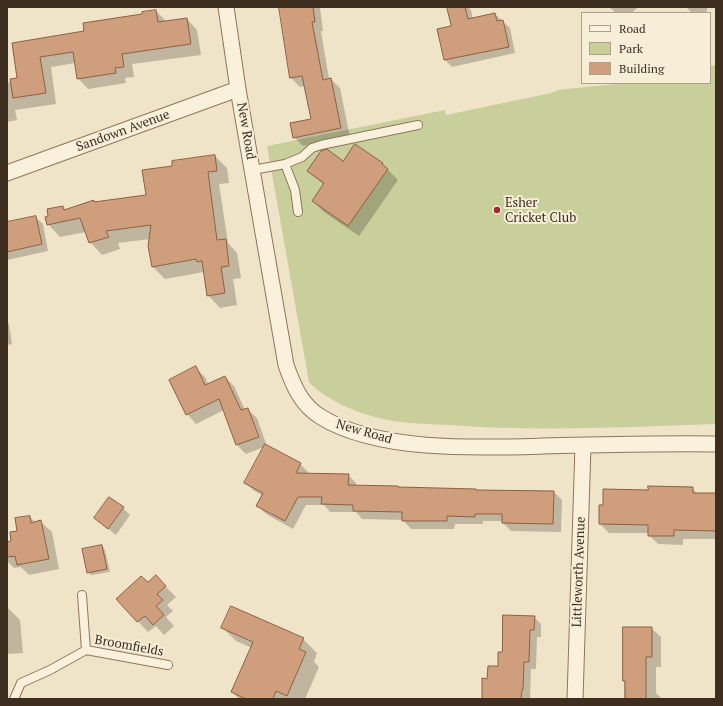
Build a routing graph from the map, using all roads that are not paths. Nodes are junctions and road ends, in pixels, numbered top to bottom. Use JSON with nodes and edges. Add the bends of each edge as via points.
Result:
{"nodes":[{"id":1,"x":226,"y":7,"type":"edge"},
{"id":2,"x":238,"y":89,"type":"junction"},
{"id":3,"x":418,"y":125,"type":"dead end"},
{"id":4,"x":285,"y":164,"type":"junction"},
{"id":5,"x":253,"y":170,"type":"junction"},
{"id":6,"x":7,"y":173,"type":"edge"},
{"id":7,"x":298,"y":212,"type":"dead end"},
{"id":8,"x":716,"y":444,"type":"edge"},
{"id":9,"x":583,"y":446,"type":"junction"},
{"id":10,"x":82,"y":595,"type":"dead end"},
{"id":11,"x":86,"y":650,"type":"junction"},
{"id":12,"x":168,"y":665,"type":"dead end"},
{"id":13,"x":14,"y":699,"type":"edge"},
{"id":14,"x":575,"y":699,"type":"edge"}],
"edges":[{"from":1,"to":2,"type":"street","name":"New Road"},
{"from":2,"to":5,"type":"street","name":"New Road"},
{"from":2,"to":6,"type":"street","name":"Sandown Avenue"},
{"from":3,"to":4,"type":"lane","via":[[321,145]]},
{"from":4,"to":5,"type":"lane"},
{"from":4,"to":7,"type":"lane","via":[[295,190]]},
{"from":5,"to":9,"type":"street","name":"New Road","via":[[286,365],[304,403],[337,426],[378,438],[403,442],[472,447]]},
{"from":8,"to":9,"type":"street","name":"New Road"},
{"from":9,"to":14,"type":"street","name":"Littleworth Avenue"},
{"from":10,"to":11,"type":"lane","name":"Broomfields"},
{"from":11,"to":12,"type":"lane","name":"Broomfields"},
{"from":11,"to":13,"type":"lane","name":"Broomfields","via":[[21,683]]}]}
